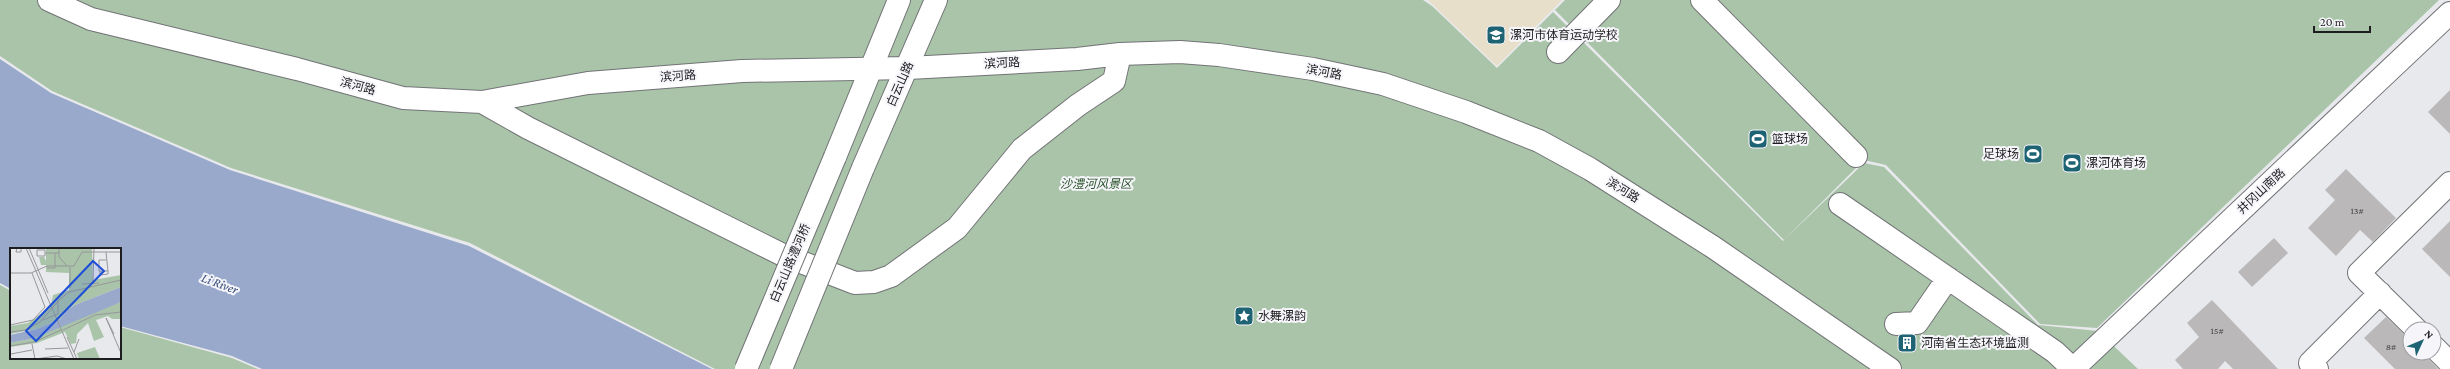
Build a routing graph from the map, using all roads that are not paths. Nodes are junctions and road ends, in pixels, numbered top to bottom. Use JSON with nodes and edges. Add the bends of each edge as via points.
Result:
{"nodes":[{"id":1,"x":49,"y":0,"type":"edge"},
{"id":2,"x":899,"y":0,"type":"edge"},
{"id":3,"x":936,"y":0,"type":"edge"},
{"id":4,"x":1608,"y":0,"type":"edge"},
{"id":5,"x":1702,"y":0,"type":"edge"},
{"id":6,"x":2450,"y":13,"type":"edge"},
{"id":7,"x":1558,"y":52,"type":"dead end"},
{"id":8,"x":1120,"y":54,"type":"junction"},
{"id":9,"x":908,"y":68,"type":"junction"},
{"id":10,"x":871,"y":69,"type":"junction"},
{"id":11,"x":482,"y":102,"type":"junction"},
{"id":12,"x":1856,"y":156,"type":"dead end"},
{"id":13,"x":2447,"y":192,"type":"edge"},
{"id":14,"x":1840,"y":204,"type":"dead end"},
{"id":15,"x":1948,"y":278,"type":"junction"},
{"id":16,"x":2380,"y":293,"type":"junction"},
{"id":17,"x":2408,"y":321,"type":"edge"},
{"id":18,"x":1896,"y":324,"type":"dead end"},
{"id":19,"x":2442,"y":355,"type":"edge"},
{"id":20,"x":2450,"y":363,"type":"edge"},
{"id":21,"x":746,"y":369,"type":"edge"},
{"id":22,"x":781,"y":369,"type":"edge"},
{"id":23,"x":1890,"y":369,"type":"edge"},
{"id":24,"x":2073,"y":369,"type":"edge"},
{"id":25,"x":2317,"y":369,"type":"edge"}],
"edges":[{"from":1,"to":11,"type":"main road","name":"滨河路","via":[[91,19],[297,69],[403,98]]},
{"from":2,"to":10,"type":"main road"},
{"from":3,"to":9,"type":"main road","name":"白云山路"},
{"from":4,"to":7,"type":"main road"},
{"from":5,"to":12,"type":"main road"},
{"from":6,"to":24,"type":"main road","name":"井冈山南路"},
{"from":8,"to":9,"type":"main road","name":"滨河路","via":[[1071,60]]},
{"from":8,"to":11,"type":"main road","via":[[1114,81],[1022,148],[957,228],[891,276],[874,282],[855,283],[782,256],[528,128]]},
{"from":8,"to":23,"type":"main road","name":"滨河路","via":[[1180,52],[1219,55],[1313,69],[1383,84],[1466,112],[1539,141],[1590,169],[1713,247]]},
{"from":9,"to":10,"type":"main road","name":"滨河路"},
{"from":9,"to":22,"type":"main road","name":"白云山路","bridge":true,"via":[[863,168]]},
{"from":10,"to":11,"type":"main road","name":"滨河路","via":[[742,71],[588,82]]},
{"from":10,"to":21,"type":"main road","name":"白云山路澧河桥","bridge":true},
{"from":13,"to":16,"type":"main road","via":[[2359,273]]},
{"from":14,"to":15,"type":"main road"},
{"from":15,"to":18,"type":"main road","via":[[1916,323]]},
{"from":15,"to":24,"type":"main road","via":[[2055,352]]},
{"from":16,"to":17,"type":"main road"},
{"from":16,"to":25,"type":"main road","via":[[2310,363]]},
{"from":19,"to":20,"type":"main road"}]}
